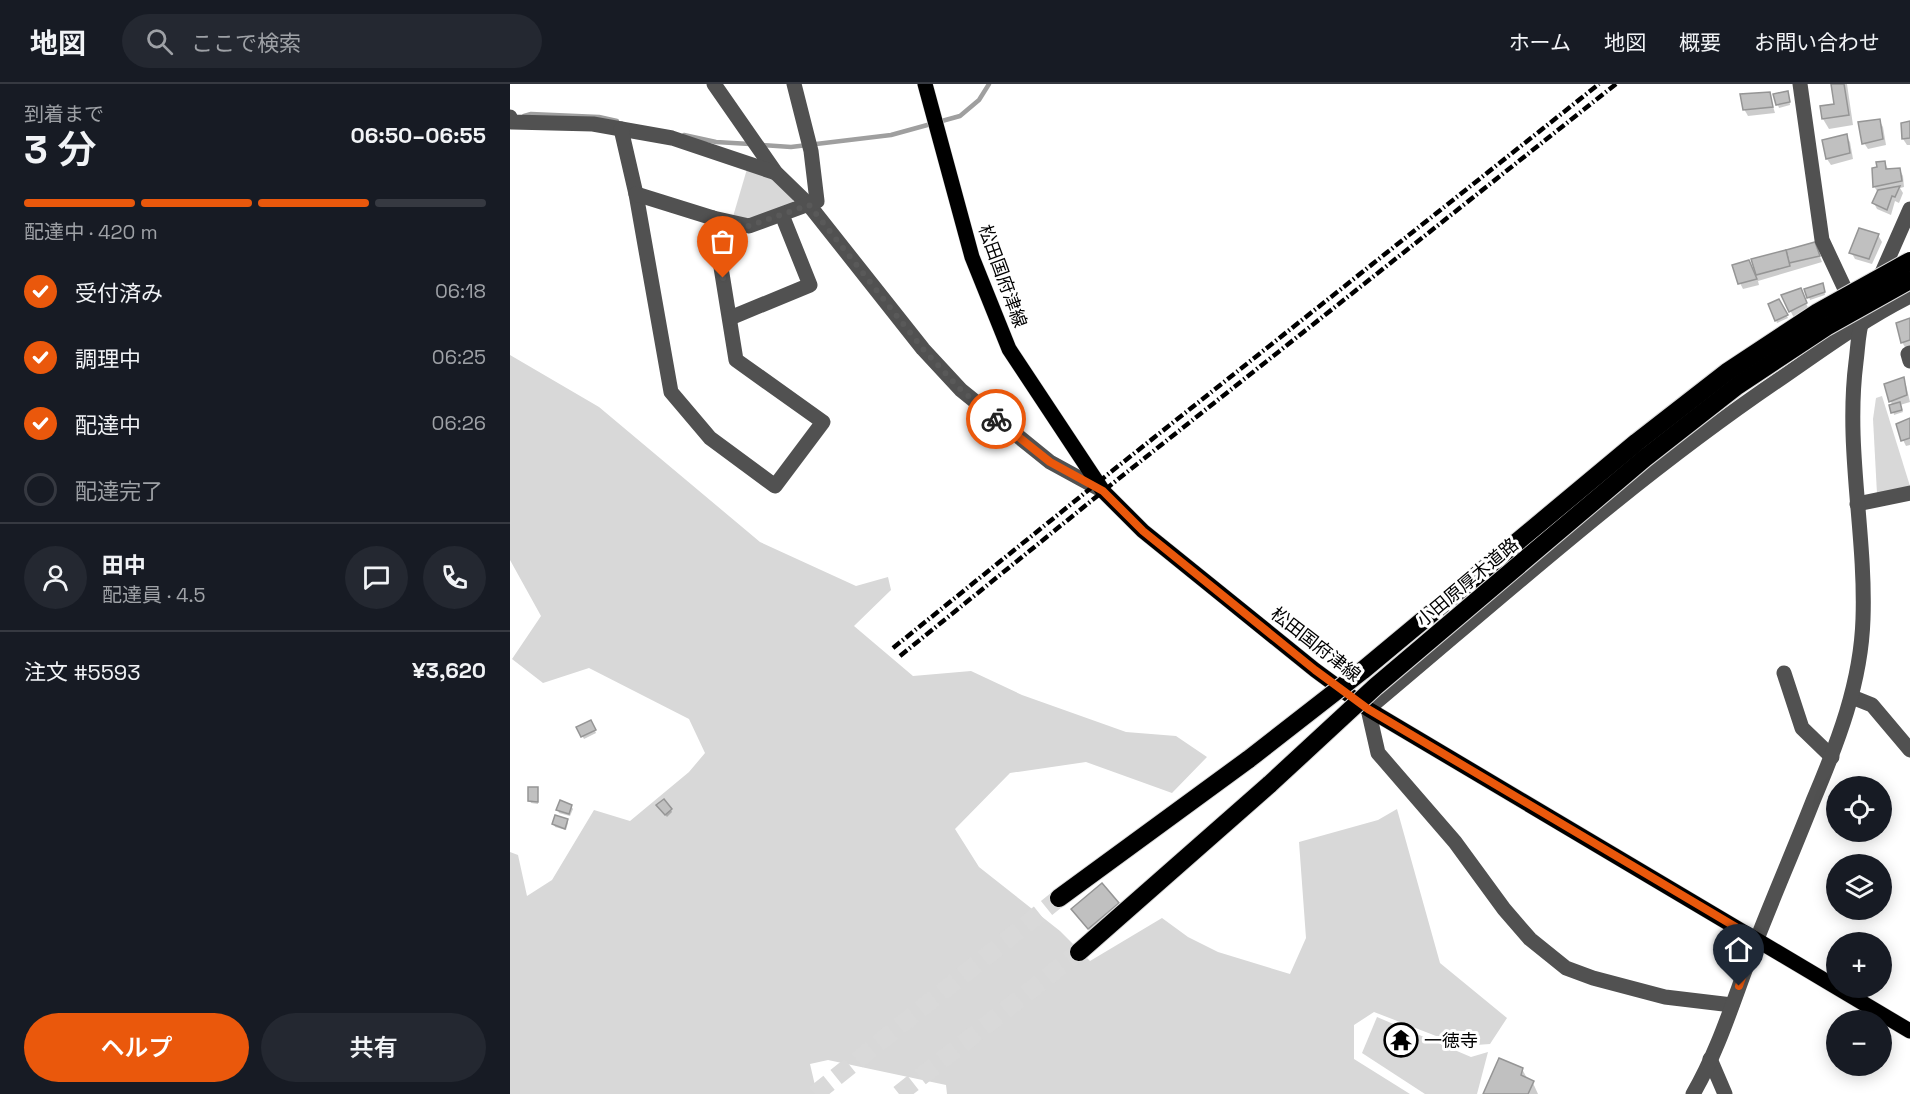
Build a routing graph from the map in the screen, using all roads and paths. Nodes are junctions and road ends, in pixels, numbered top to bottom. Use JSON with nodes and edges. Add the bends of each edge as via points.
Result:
{"nodes":[{"id":1,"x":714,"y":84,"type":"edge"},
{"id":2,"x":794,"y":84,"type":"edge"},
{"id":3,"x":925,"y":84,"type":"edge"},
{"id":4,"x":1800,"y":84,"type":"edge"},
{"id":5,"x":510,"y":117,"type":"edge"},
{"id":6,"x":621,"y":129,"type":"junction"},
{"id":7,"x":776,"y":173,"type":"junction"},
{"id":8,"x":636,"y":194,"type":"junction"},
{"id":9,"x":809,"y":205,"type":"junction"},
{"id":10,"x":1910,"y":209,"type":"edge"},
{"id":11,"x":782,"y":214,"type":"junction"},
{"id":12,"x":713,"y":218,"type":"junction"},
{"id":13,"x":1910,"y":261,"type":"edge"},
{"id":14,"x":1910,"y":280,"type":"edge"},
{"id":15,"x":1910,"y":296,"type":"edge"},
{"id":16,"x":729,"y":318,"type":"junction"},
{"id":17,"x":1861,"y":323,"type":"junction"},
{"id":18,"x":1910,"y":353,"type":"edge"},
{"id":19,"x":1910,"y":360,"type":"edge"},
{"id":20,"x":1103,"y":491,"type":"junction"},
{"id":21,"x":1910,"y":492,"type":"edge"},
{"id":22,"x":1857,"y":504,"type":"junction"},
{"id":23,"x":1784,"y":673,"type":"dead end"},
{"id":24,"x":1852,"y":697,"type":"junction"},
{"id":25,"x":1368,"y":709,"type":"junction"},
{"id":26,"x":1910,"y":750,"type":"edge"},
{"id":27,"x":1832,"y":757,"type":"junction"},
{"id":28,"x":1059,"y":898,"type":"tunnel mouth"},
{"id":29,"x":1756,"y":939,"type":"junction"},
{"id":30,"x":1079,"y":952,"type":"tunnel mouth"},
{"id":31,"x":1732,"y":1005,"type":"junction"},
{"id":32,"x":1910,"y":1031,"type":"edge"},
{"id":33,"x":1710,"y":1059,"type":"junction"},
{"id":34,"x":1693,"y":1094,"type":"edge"},
{"id":35,"x":1725,"y":1094,"type":"edge"}],
"edges":[{"from":1,"to":7,"type":"street"},
{"from":2,"to":9,"type":"street","via":[[811,151],[817,201]]},
{"from":3,"to":20,"type":"main road","name":"松田国府津線","via":[[972,257],[1009,349]]},
{"from":4,"to":17,"type":"street","via":[[1822,240]]},
{"from":5,"to":6,"type":"street","via":[[512,122],[593,124]]},
{"from":6,"to":7,"type":"street","via":[[672,138]]},
{"from":6,"to":8,"type":"street"},
{"from":7,"to":9,"type":"street"},
{"from":8,"to":12,"type":"street"},
{"from":8,"to":16,"type":"street","via":[[671,392],[710,438],[775,486],[823,422],[736,360]]},
{"from":9,"to":11,"type":"street"},
{"from":9,"to":20,"type":"street","via":[[923,349],[961,390],[1050,462]]},
{"from":10,"to":17,"type":"street"},
{"from":11,"to":12,"type":"street","via":[[749,226]]},
{"from":11,"to":16,"type":"street","via":[[810,285]]},
{"from":12,"to":16,"type":"street"},
{"from":13,"to":28,"type":"highway","name":"小田原厚木道路","bridge":true,"via":[[1818,312],[1726,372],[1362,671]]},
{"from":14,"to":30,"type":"highway","name":"小田原厚木道路","bridge":true,"via":[[1826,327],[1747,379],[1646,458],[1376,686]]},
{"from":15,"to":17,"type":"street"},
{"from":17,"to":22,"type":"street","via":[[1852,414]]},
{"from":17,"to":25,"type":"street","via":[[1666,461]]},
{"from":18,"to":19,"type":"street"},
{"from":20,"to":25,"type":"main road","name":"松田国府津線","via":[[1143,531]]},
{"from":21,"to":22,"type":"street"},
{"from":22,"to":24,"type":"street","via":[[1863,621]]},
{"from":23,"to":27,"type":"street","via":[[1802,728]]},
{"from":24,"to":26,"type":"street","via":[[1872,705]]},
{"from":24,"to":27,"type":"street"},
{"from":25,"to":29,"type":"main road","name":"松田国府津線"},
{"from":25,"to":31,"type":"street","via":[[1378,753],[1455,842],[1530,939],[1566,968],[1593,978],[1665,997]]},
{"from":27,"to":29,"type":"street"},
{"from":29,"to":31,"type":"street"},
{"from":29,"to":32,"type":"main road","name":"松田国府津線"},
{"from":31,"to":33,"type":"street"},
{"from":33,"to":34,"type":"street"},
{"from":33,"to":35,"type":"street"}]}
